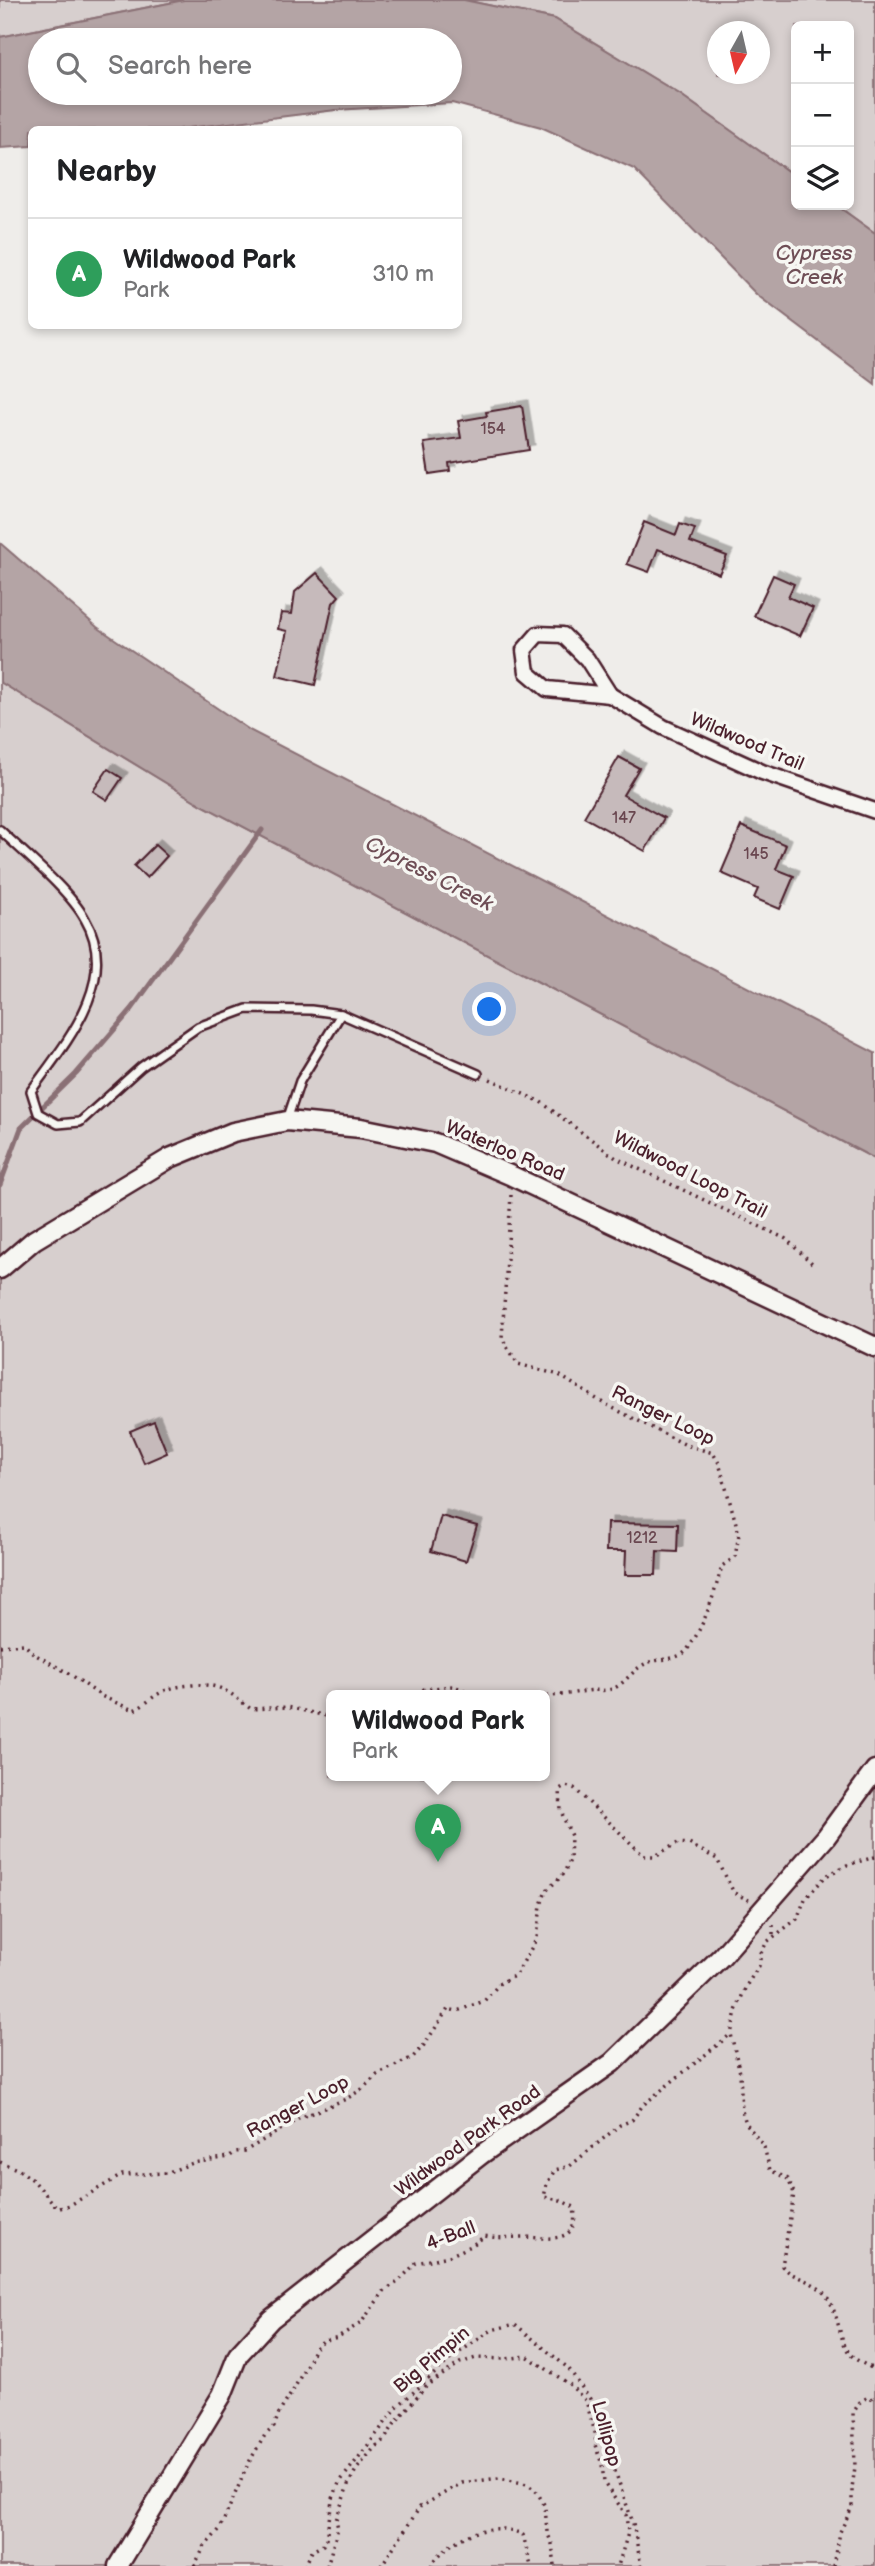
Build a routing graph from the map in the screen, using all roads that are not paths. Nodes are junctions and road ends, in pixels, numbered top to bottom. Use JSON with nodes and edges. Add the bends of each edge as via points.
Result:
{"nodes":[{"id":1,"x":610,"y":695,"type":"junction"},
{"id":2,"x":875,"y":811,"type":"edge"},
{"id":3,"x":0,"y":830,"type":"edge"},
{"id":4,"x":341,"y":1014,"type":"junction"},
{"id":5,"x":478,"y":1074,"type":"road end"},
{"id":6,"x":287,"y":1121,"type":"junction"},
{"id":7,"x":0,"y":1269,"type":"edge"},
{"id":8,"x":875,"y":1347,"type":"edge"},
{"id":9,"x":875,"y":1770,"type":"edge"},
{"id":10,"x":118,"y":2566,"type":"edge"}],
"edges":[{"from":1,"to":1,"type":"street","via":[[587,659],[563,635],[538,634],[524,650],[527,672],[547,689]]},
{"from":1,"to":2,"type":"street","name":"Wildwood Trail","via":[[663,727],[762,772]]},
{"from":3,"to":4,"type":"lane","via":[[85,919],[96,948],[93,984],[80,1023],[31,1091],[38,1113],[58,1124],[80,1122],[141,1067],[198,1027],[247,1009]]},
{"from":4,"to":5,"type":"lane"},
{"from":4,"to":6,"type":"lane","via":[[300,1081]]},
{"from":6,"to":7,"type":"street","name":"Waterloo Road","via":[[233,1132],[170,1158],[34,1240]]},
{"from":6,"to":8,"type":"street","name":"Waterloo Road","via":[[361,1128],[435,1143]]},
{"from":9,"to":10,"type":"street","name":"Wildwood Park Road","via":[[826,1837],[722,1956],[612,2063],[482,2154],[271,2319],[238,2355],[222,2395]]}]}
